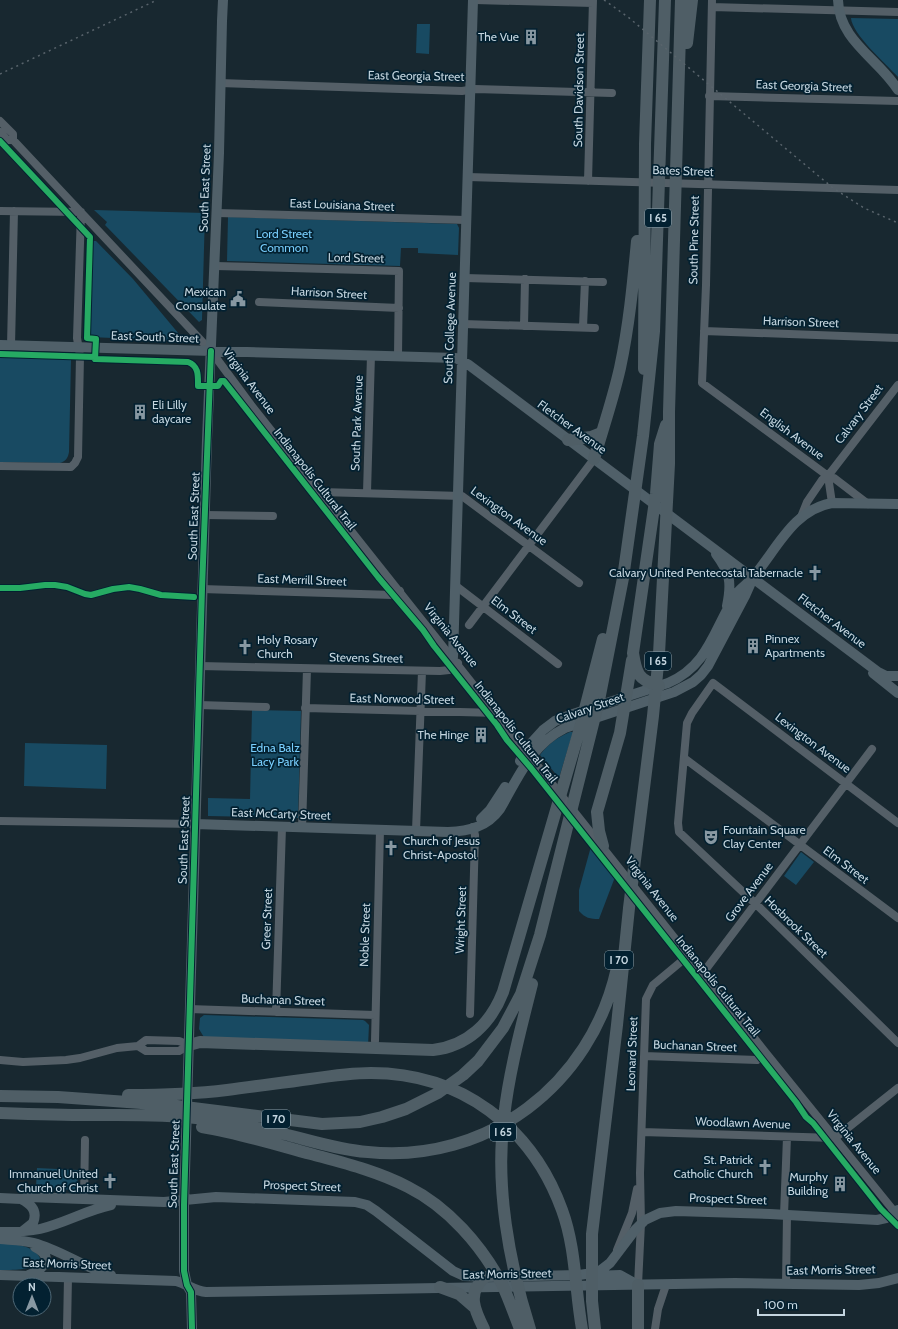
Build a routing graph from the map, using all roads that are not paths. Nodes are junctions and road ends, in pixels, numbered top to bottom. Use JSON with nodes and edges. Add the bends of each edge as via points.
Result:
{"nodes":[{"id":1,"x":474,"y":0,"type":"edge"},
{"id":2,"x":650,"y":0,"type":"edge"},
{"id":3,"x":665,"y":0,"type":"edge"},
{"id":4,"x":681,"y":0,"type":"edge"},
{"id":5,"x":692,"y":0,"type":"edge"},
{"id":6,"x":223,"y":1,"type":"edge"},
{"id":7,"x":593,"y":2,"type":"edge"},
{"id":8,"x":712,"y":4,"type":"edge"},
{"id":9,"x":839,"y":5,"type":"edge"},
{"id":10,"x":898,"y":12,"type":"edge"},
{"id":11,"x":220,"y":84,"type":"junction"},
{"id":12,"x":470,"y":89,"type":"junction"},
{"id":13,"x":898,"y":90,"type":"edge"},
{"id":14,"x":591,"y":93,"type":"junction"},
{"id":15,"x":612,"y":93,"type":"dead end"},
{"id":16,"x":679,"y":94,"type":"junction"},
{"id":17,"x":709,"y":96,"type":"junction"},
{"id":18,"x":898,"y":101,"type":"edge"},
{"id":19,"x":0,"y":121,"type":"edge"},
{"id":20,"x":0,"y":132,"type":"edge"},
{"id":21,"x":12,"y":140,"type":"junction"},
{"id":22,"x":645,"y":144,"type":"junction"},
{"id":23,"x":468,"y":177,"type":"junction"},
{"id":24,"x":588,"y":181,"type":"junction"},
{"id":25,"x":707,"y":184,"type":"junction"},
{"id":26,"x":898,"y":190,"type":"edge"},
{"id":27,"x":0,"y":211,"type":"edge"},
{"id":28,"x":14,"y":211,"type":"junction"},
{"id":29,"x":81,"y":212,"type":"junction"},
{"id":30,"x":217,"y":213,"type":"junction"},
{"id":31,"x":466,"y":220,"type":"junction"},
{"id":32,"x":215,"y":266,"type":"junction"},
{"id":33,"x":464,"y":278,"type":"junction"},
{"id":34,"x":525,"y":279,"type":"junction"},
{"id":35,"x":585,"y":281,"type":"junction"},
{"id":36,"x":603,"y":282,"type":"dead end"},
{"id":37,"x":259,"y":302,"type":"dead end"},
{"id":38,"x":399,"y":308,"type":"junction"},
{"id":39,"x":463,"y":324,"type":"junction"},
{"id":40,"x":524,"y":326,"type":"junction"},
{"id":41,"x":583,"y":328,"type":"junction"},
{"id":42,"x":595,"y":328,"type":"dead end"},
{"id":43,"x":704,"y":331,"type":"junction"},
{"id":44,"x":898,"y":338,"type":"edge"},
{"id":45,"x":3,"y":346,"type":"edge"},
{"id":46,"x":78,"y":348,"type":"junction"},
{"id":47,"x":211,"y":351,"type":"junction"},
{"id":48,"x":371,"y":355,"type":"junction"},
{"id":49,"x":398,"y":356,"type":"junction"},
{"id":50,"x":462,"y":360,"type":"junction"},
{"id":51,"x":702,"y":384,"type":"joint"},
{"id":52,"x":898,"y":385,"type":"edge"},
{"id":53,"x":670,"y":412,"type":"junction"},
{"id":54,"x":601,"y":433,"type":"junction"},
{"id":55,"x":643,"y":436,"type":"junction"},
{"id":56,"x":568,"y":440,"type":"junction"},
{"id":57,"x":594,"y":459,"type":"junction"},
{"id":58,"x":0,"y":466,"type":"edge"},
{"id":59,"x":828,"y":476,"type":"junction"},
{"id":60,"x":321,"y":492,"type":"junction"},
{"id":61,"x":367,"y":492,"type":"junction"},
{"id":62,"x":458,"y":495,"type":"junction"},
{"id":63,"x":832,"y":503,"type":"junction"},
{"id":64,"x":868,"y":504,"type":"junction"},
{"id":65,"x":898,"y":504,"type":"edge"},
{"id":66,"x":632,"y":511,"type":"junction"},
{"id":67,"x":205,"y":515,"type":"junction"},
{"id":68,"x":273,"y":516,"type":"dead end"},
{"id":69,"x":801,"y":517,"type":"junction"},
{"id":70,"x":529,"y":545,"type":"junction"},
{"id":71,"x":711,"y":547,"type":"junction"},
{"id":72,"x":753,"y":578,"type":"junction"},
{"id":73,"x":579,"y":583,"type":"dead end"},
{"id":74,"x":456,"y":586,"type":"junction"},
{"id":75,"x":202,"y":589,"type":"junction"},
{"id":76,"x":400,"y":591,"type":"junction"},
{"id":77,"x":483,"y":607,"type":"junction"},
{"id":78,"x":725,"y":614,"type":"junction"},
{"id":79,"x":469,"y":625,"type":"dead end"},
{"id":80,"x":633,"y":652,"type":"junction"},
{"id":81,"x":456,"y":660,"type":"junction"},
{"id":82,"x":558,"y":664,"type":"dead end"},
{"id":83,"x":868,"y":665,"type":"junction"},
{"id":84,"x":200,"y":666,"type":"junction"},
{"id":85,"x":307,"y":669,"type":"junction"},
{"id":86,"x":422,"y":671,"type":"junction"},
{"id":87,"x":898,"y":676,"type":"edge"},
{"id":88,"x":644,"y":686,"type":"junction"},
{"id":89,"x":664,"y":688,"type":"junction"},
{"id":90,"x":898,"y":693,"type":"edge"},
{"id":91,"x":626,"y":697,"type":"junction"},
{"id":92,"x":199,"y":706,"type":"junction"},
{"id":93,"x":266,"y":708,"type":"dead end"},
{"id":94,"x":305,"y":708,"type":"junction"},
{"id":95,"x":624,"y":709,"type":"junction"},
{"id":96,"x":420,"y":711,"type":"junction"},
{"id":97,"x":498,"y":713,"type":"junction"},
{"id":98,"x":872,"y":749,"type":"dead end"},
{"id":99,"x":529,"y":753,"type":"junction"},
{"id":100,"x":684,"y":758,"type":"junction"},
{"id":101,"x":846,"y":783,"type":"junction"},
{"id":102,"x":0,"y":820,"type":"edge"},
{"id":103,"x":898,"y":823,"type":"edge"},
{"id":104,"x":195,"y":824,"type":"junction"},
{"id":105,"x":282,"y":827,"type":"junction"},
{"id":106,"x":472,"y":827,"type":"junction"},
{"id":107,"x":302,"y":828,"type":"junction"},
{"id":108,"x":380,"y":830,"type":"junction"},
{"id":109,"x":416,"y":831,"type":"junction"},
{"id":110,"x":800,"y":845,"type":"junction"},
{"id":111,"x":603,"y":846,"type":"junction"},
{"id":112,"x":756,"y":904,"type":"junction"},
{"id":113,"x":629,"y":908,"type":"junction"},
{"id":114,"x":898,"y":918,"type":"edge"},
{"id":115,"x":540,"y":935,"type":"junction"},
{"id":116,"x":689,"y":955,"type":"junction"},
{"id":117,"x":703,"y":973,"type":"junction"},
{"id":118,"x":190,"y":1009,"type":"junction"},
{"id":119,"x":276,"y":1012,"type":"junction"},
{"id":120,"x":470,"y":1014,"type":"dead end"},
{"id":121,"x":375,"y":1015,"type":"junction"},
{"id":122,"x":375,"y":1041,"type":"dead end"},
{"id":123,"x":898,"y":1043,"type":"edge"},
{"id":124,"x":189,"y":1044,"type":"junction"},
{"id":125,"x":766,"y":1053,"type":"junction"},
{"id":126,"x":644,"y":1056,"type":"junction"},
{"id":127,"x":0,"y":1060,"type":"edge"},
{"id":128,"x":898,"y":1088,"type":"edge"},
{"id":129,"x":0,"y":1096,"type":"edge"},
{"id":130,"x":58,"y":1097,"type":"junction"},
{"id":131,"x":0,"y":1113,"type":"edge"},
{"id":132,"x":107,"y":1115,"type":"junction"},
{"id":133,"x":642,"y":1132,"type":"junction"},
{"id":134,"x":787,"y":1137,"type":"junction"},
{"id":135,"x":835,"y":1138,"type":"junction"},
{"id":136,"x":85,"y":1140,"type":"dead end"},
{"id":137,"x":640,"y":1173,"type":"junction"},
{"id":138,"x":0,"y":1198,"type":"edge"},
{"id":139,"x":21,"y":1199,"type":"junction"},
{"id":140,"x":84,"y":1200,"type":"junction"},
{"id":141,"x":184,"y":1200,"type":"junction"},
{"id":142,"x":133,"y":1202,"type":"junction"},
{"id":143,"x":897,"y":1213,"type":"edge"},
{"id":144,"x":786,"y":1215,"type":"junction"},
{"id":145,"x":641,"y":1223,"type":"junction"},
{"id":146,"x":0,"y":1232,"type":"edge"},
{"id":147,"x":19,"y":1232,"type":"junction"},
{"id":148,"x":0,"y":1239,"type":"edge"},
{"id":149,"x":12,"y":1240,"type":"junction"},
{"id":150,"x":613,"y":1259,"type":"junction"},
{"id":151,"x":0,"y":1274,"type":"edge"},
{"id":152,"x":579,"y":1275,"type":"junction"},
{"id":153,"x":26,"y":1276,"type":"junction"},
{"id":154,"x":68,"y":1277,"type":"junction"},
{"id":155,"x":898,"y":1278,"type":"edge"},
{"id":156,"x":132,"y":1280,"type":"junction"},
{"id":157,"x":884,"y":1282,"type":"junction"},
{"id":158,"x":484,"y":1284,"type":"junction"},
{"id":159,"x":786,"y":1284,"type":"junction"},
{"id":160,"x":187,"y":1285,"type":"junction"},
{"id":161,"x":638,"y":1285,"type":"junction"},
{"id":162,"x":666,"y":1285,"type":"junction"},
{"id":163,"x":898,"y":1286,"type":"edge"},
{"id":164,"x":440,"y":1288,"type":"junction"},
{"id":165,"x":474,"y":1307,"type":"junction"},
{"id":166,"x":67,"y":1329,"type":"edge"},
{"id":167,"x":186,"y":1329,"type":"edge"},
{"id":168,"x":192,"y":1329,"type":"edge"},
{"id":169,"x":484,"y":1329,"type":"edge"},
{"id":170,"x":520,"y":1329,"type":"edge"},
{"id":171,"x":530,"y":1329,"type":"edge"},
{"id":172,"x":582,"y":1329,"type":"edge"},
{"id":173,"x":595,"y":1329,"type":"edge"},
{"id":174,"x":638,"y":1329,"type":"edge"},
{"id":175,"x":655,"y":1329,"type":"edge"}],
"edges":[{"from":1,"to":7,"type":"street"},
{"from":1,"to":12,"type":"main road","name":"South College Avenue"},
{"from":2,"to":22,"type":"highway"},
{"from":3,"to":55,"type":"highway","number":"I 65","via":[[655,307]]},
{"from":4,"to":16,"type":"highway","number":"I 65"},
{"from":5,"to":16,"type":"highway"},
{"from":6,"to":11,"type":"main road","name":"South East Street"},
{"from":7,"to":14,"type":"street","name":"South Davidson Street"},
{"from":8,"to":9,"type":"street"},
{"from":8,"to":17,"type":"street","name":"South Pine Street"},
{"from":9,"to":10,"type":"street"},
{"from":9,"to":13,"type":"main road","via":[[851,37]]},
{"from":11,"to":12,"type":"street","name":"East Georgia Street","via":[[462,91]]},
{"from":11,"to":30,"type":"main road","name":"South East Street"},
{"from":12,"to":14,"type":"street","name":"East Georgia Street"},
{"from":12,"to":23,"type":"main road","name":"South College Avenue"},
{"from":14,"to":15,"type":"street","name":"East Georgia Street"},
{"from":14,"to":24,"type":"street","name":"South Davidson Street"},
{"from":16,"to":53,"type":"highway","number":"I 65"},
{"from":17,"to":18,"type":"street","name":"East Georgia Street"},
{"from":17,"to":25,"type":"street","name":"South Pine Street"},
{"from":19,"to":21,"type":"street","name":"Virginia Avenue","via":[[13,134]]},
{"from":20,"to":21,"type":"street","name":"Virginia Avenue","via":[[7,140]]},
{"from":21,"to":29,"type":"street","name":"Virginia Avenue"},
{"from":22,"to":54,"type":"highway","via":[[629,320],[617,382]]},
{"from":22,"to":55,"type":"highway"},
{"from":23,"to":24,"type":"street","name":"Bates Street"},
{"from":23,"to":31,"type":"main road","name":"South College Avenue"},
{"from":24,"to":25,"type":"street","name":"Bates Street"},
{"from":25,"to":26,"type":"street","name":"Bates Street"},
{"from":25,"to":43,"type":"street","name":"South Pine Street"},
{"from":27,"to":28,"type":"street"},
{"from":28,"to":29,"type":"street"},
{"from":28,"to":45,"type":"street"},
{"from":29,"to":46,"type":"street","via":[[76,338]]},
{"from":29,"to":47,"type":"street","name":"Virginia Avenue"},
{"from":30,"to":31,"type":"street","name":"East Louisiana Street"},
{"from":30,"to":32,"type":"main road","name":"South East Street"},
{"from":31,"to":33,"type":"main road","name":"South College Avenue"},
{"from":32,"to":38,"type":"street","name":"Lord Street","via":[[400,271]]},
{"from":32,"to":47,"type":"main road","name":"South East Street"},
{"from":33,"to":34,"type":"street"},
{"from":33,"to":39,"type":"main road","name":"South College Avenue"},
{"from":34,"to":35,"type":"street"},
{"from":34,"to":40,"type":"street"},
{"from":35,"to":36,"type":"street"},
{"from":35,"to":41,"type":"street"},
{"from":37,"to":38,"type":"street","name":"Harrison Street"},
{"from":38,"to":49,"type":"street"},
{"from":39,"to":40,"type":"street"},
{"from":39,"to":50,"type":"main road","name":"South College Avenue"},
{"from":40,"to":41,"type":"street"},
{"from":41,"to":42,"type":"street"},
{"from":43,"to":44,"type":"street","name":"Harrison Street"},
{"from":43,"to":51,"type":"street","name":"South Pine Street"},
{"from":45,"to":46,"type":"main road","name":"East South Street"},
{"from":46,"to":47,"type":"main road","name":"East South Street"},
{"from":46,"to":58,"type":"street","via":[[78,453],[75,463],[71,467]]},
{"from":47,"to":48,"type":"main road","name":"Fletcher Avenue"},
{"from":47,"to":60,"type":"street","name":"Virginia Avenue"},
{"from":47,"to":67,"type":"main road","name":"South East Street"},
{"from":48,"to":49,"type":"main road","name":"Fletcher Avenue"},
{"from":48,"to":61,"type":"street","name":"South Park Avenue"},
{"from":49,"to":50,"type":"main road","name":"Fletcher Avenue"},
{"from":50,"to":56,"type":"main road","name":"Fletcher Avenue"},
{"from":50,"to":62,"type":"main road","name":"South College Avenue"},
{"from":51,"to":59,"type":"street","name":"English Avenue"},
{"from":52,"to":59,"type":"street","name":"Calvary Street"},
{"from":53,"to":80,"type":"highway","via":[[660,444],[656,494]]},
{"from":53,"to":113,"type":"highway","number":"I 65","via":[[659,654]]},
{"from":54,"to":56,"type":"highway","via":[[588,438]]},
{"from":54,"to":57,"type":"highway"},
{"from":55,"to":66,"type":"highway","number":"I 65"},
{"from":56,"to":57,"type":"main road","name":"Fletcher Avenue"},
{"from":57,"to":70,"type":"street"},
{"from":57,"to":71,"type":"main road","name":"Fletcher Avenue"},
{"from":59,"to":63,"type":"street"},
{"from":59,"to":64,"type":"street","name":"English Avenue"},
{"from":59,"to":69,"type":"street","name":"Calvary Street","via":[[822,480],[807,502]]},
{"from":60,"to":61,"type":"street","name":"Lexington Avenue"},
{"from":60,"to":76,"type":"street","name":"Virginia Avenue"},
{"from":61,"to":62,"type":"street","name":"Lexington Avenue"},
{"from":62,"to":70,"type":"street","name":"Lexington Avenue","via":[[466,498]]},
{"from":62,"to":74,"type":"main road","name":"South College Avenue"},
{"from":63,"to":64,"type":"main road"},
{"from":63,"to":69,"type":"main road","name":"Calvary Street"},
{"from":64,"to":65,"type":"main road"},
{"from":66,"to":115,"type":"highway","number":"I 65","via":[[617,609],[599,700]]},
{"from":66,"to":124,"type":"highway","via":[[603,642],[580,728],[502,992],[498,1004],[486,1022],[464,1041],[433,1050],[200,1042]]},
{"from":67,"to":68,"type":"street"},
{"from":67,"to":75,"type":"main road","name":"South East Street"},
{"from":69,"to":72,"type":"main road","name":"Calvary Street"},
{"from":70,"to":73,"type":"street","name":"Lexington Avenue"},
{"from":70,"to":77,"type":"street"},
{"from":71,"to":72,"type":"main road","name":"Fletcher Avenue"},
{"from":71,"to":78,"type":"main road","via":[[726,568],[730,581]]},
{"from":72,"to":78,"type":"main road","name":"Calvary Street","via":[[737,594]]},
{"from":72,"to":83,"type":"main road","name":"Fletcher Avenue"},
{"from":72,"to":89,"type":"main road","name":"Calvary Street","via":[[704,671],[689,685]]},
{"from":74,"to":77,"type":"street","name":"Elm Street"},
{"from":74,"to":81,"type":"main road","name":"South College Avenue"},
{"from":75,"to":76,"type":"street","name":"East Merrill Street","via":[[393,595]]},
{"from":75,"to":84,"type":"main road","name":"South East Street"},
{"from":76,"to":81,"type":"street","name":"Virginia Avenue"},
{"from":77,"to":79,"type":"street"},
{"from":77,"to":82,"type":"street","name":"Elm Street"},
{"from":78,"to":89,"type":"main road","name":"Calvary Street","via":[[705,652],[694,666]]},
{"from":80,"to":88,"type":"highway","via":[[637,671]]},
{"from":80,"to":91,"type":"highway"},
{"from":81,"to":86,"type":"street","name":"Stevens Street","via":[[452,668],[445,671]]},
{"from":81,"to":97,"type":"street","name":"Virginia Avenue"},
{"from":83,"to":87,"type":"main road","name":"Fletcher Avenue","via":[[886,676]]},
{"from":83,"to":90,"type":"main road","name":"Fletcher Avenue","via":[[876,677]]},
{"from":84,"to":85,"type":"street","name":"Stevens Street"},
{"from":84,"to":92,"type":"main road","name":"South East Street"},
{"from":85,"to":86,"type":"street","name":"Stevens Street"},
{"from":85,"to":94,"type":"street"},
{"from":86,"to":96,"type":"street"},
{"from":88,"to":89,"type":"highway"},
{"from":88,"to":91,"type":"main road","name":"Calvary Street"},
{"from":89,"to":95,"type":"main road","name":"Calvary Street","via":[[642,703]]},
{"from":91,"to":95,"type":"highway"},
{"from":91,"to":99,"type":"main road","name":"Calvary Street","via":[[561,718],[549,725],[533,741]]},
{"from":92,"to":93,"type":"street"},
{"from":92,"to":104,"type":"main road","name":"South East Street"},
{"from":94,"to":96,"type":"street","name":"East Norwood Street"},
{"from":94,"to":107,"type":"street"},
{"from":95,"to":99,"type":"main road","name":"Calvary Street","via":[[565,728]]},
{"from":95,"to":111,"type":"highway","via":[[598,812]]},
{"from":96,"to":97,"type":"street","name":"East Norwood Street"},
{"from":96,"to":109,"type":"street"},
{"from":97,"to":99,"type":"street","name":"Virginia Avenue"},
{"from":98,"to":101,"type":"street","name":"Grove Avenue"},
{"from":99,"to":106,"type":"main road","name":"Calvary Street","via":[[490,810]]},
{"from":99,"to":111,"type":"street","name":"Virginia Avenue"},
{"from":100,"to":101,"type":"street","name":"Lexington Avenue","via":[[689,717],[713,683]]},
{"from":100,"to":110,"type":"street","name":"Elm Street"},
{"from":100,"to":112,"type":"street","name":"Hosbrook Street","via":[[678,828]]},
{"from":101,"to":103,"type":"street","name":"Lexington Avenue"},
{"from":101,"to":110,"type":"street","name":"Grove Avenue"},
{"from":102,"to":104,"type":"street","name":"East McCarty Street"},
{"from":104,"to":105,"type":"main road","name":"East McCarty Street"},
{"from":104,"to":118,"type":"main road","name":"South East Street"},
{"from":105,"to":107,"type":"main road","name":"East McCarty Street"},
{"from":105,"to":119,"type":"street","name":"Greer Street"},
{"from":106,"to":109,"type":"main road","name":"East McCarty Street","via":[[455,832]]},
{"from":106,"to":120,"type":"street","name":"Wright Street","via":[[476,835]]},
{"from":107,"to":108,"type":"main road","name":"East McCarty Street"},
{"from":108,"to":109,"type":"main road","name":"East McCarty Street"},
{"from":108,"to":121,"type":"street","name":"Noble Street"},
{"from":110,"to":112,"type":"street","name":"Grove Avenue"},
{"from":110,"to":114,"type":"street","name":"Elm Street"},
{"from":111,"to":116,"type":"street","name":"Virginia Avenue"},
{"from":112,"to":117,"type":"street","name":"Grove Avenue"},
{"from":112,"to":123,"type":"street","name":"Hosbrook Street"},
{"from":113,"to":132,"type":"highway","number":"I 70","via":[[613,986],[592,1035],[558,1082],[518,1116],[489,1132],[434,1150],[380,1153],[351,1150],[259,1128],[202,1119],[150,1114]]},
{"from":113,"to":173,"type":"highway","number":"I 65","via":[[593,1224],[591,1259]]},
{"from":115,"to":130,"type":"highway","number":"I 70","via":[[521,994],[508,1021],[487,1051],[463,1075],[438,1093],[394,1113],[360,1122],[322,1124],[169,1105]]},
{"from":115,"to":171,"type":"highway","number":"I 65","via":[[532,983],[512,1065],[502,1140],[507,1232],[515,1275]]},
{"from":116,"to":117,"type":"street","name":"Virginia Avenue"},
{"from":116,"to":126,"type":"street","name":"Leonard Street","via":[[648,992]]},
{"from":117,"to":125,"type":"street","name":"Virginia Avenue"},
{"from":118,"to":119,"type":"street","name":"Buchanan Street"},
{"from":118,"to":124,"type":"main road","name":"South East Street"},
{"from":119,"to":121,"type":"street","name":"Buchanan Street"},
{"from":121,"to":122,"type":"street","name":"Noble Street"},
{"from":124,"to":127,"type":"street","via":[[179,1041],[146,1040],[138,1046],[117,1048],[80,1058],[23,1062]]},
{"from":124,"to":141,"type":"main road","name":"South East Street"},
{"from":125,"to":126,"type":"street","name":"Buchanan Street","via":[[757,1060]]},
{"from":125,"to":135,"type":"street","name":"Virginia Avenue"},
{"from":126,"to":133,"type":"street","name":"Leonard Street"},
{"from":128,"to":135,"type":"street"},
{"from":129,"to":130,"type":"highway","number":"I 70"},
{"from":130,"to":172,"type":"highway","via":[[192,1094],[362,1073],[382,1073],[419,1079],[454,1090],[487,1108],[518,1135],[550,1183],[568,1232]]},
{"from":131,"to":132,"type":"highway","number":"I 70"},
{"from":132,"to":170,"type":"highway","via":[[188,1124],[230,1132],[362,1169],[409,1188],[443,1210],[470,1239],[501,1283]]},
{"from":133,"to":134,"type":"street","name":"Woodlawn Avenue"},
{"from":133,"to":137,"type":"street","name":"Leonard Street"},
{"from":134,"to":135,"type":"street","name":"Woodlawn Avenue"},
{"from":134,"to":144,"type":"street"},
{"from":135,"to":143,"type":"street","name":"Virginia Avenue"},
{"from":136,"to":140,"type":"street"},
{"from":137,"to":145,"type":"street","name":"Leonard Street"},
{"from":137,"to":150,"type":"street","name":"Leonard Street","via":[[632,1214]]},
{"from":138,"to":139,"type":"main road","name":"Prospect Street"},
{"from":139,"to":140,"type":"main road","name":"Prospect Street"},
{"from":139,"to":147,"type":"main road","via":[[31,1205],[35,1216],[31,1226]]},
{"from":140,"to":142,"type":"main road","name":"Prospect Street"},
{"from":141,"to":142,"type":"main road","name":"Prospect Street"},
{"from":141,"to":158,"type":"main road","name":"Prospect Street","via":[[216,1196],[360,1202],[380,1213],[453,1271]]},
{"from":141,"to":160,"type":"main road","name":"South East Street","via":[[183,1251]]},
{"from":142,"to":147,"type":"main road","via":[[104,1206],[47,1227]]},
{"from":143,"to":144,"type":"main road","name":"Prospect Street","via":[[877,1220]]},
{"from":144,"to":145,"type":"main road","name":"Prospect Street","via":[[676,1211],[656,1214]]},
{"from":144,"to":159,"type":"street"},
{"from":145,"to":150,"type":"main road","name":"Prospect Street"},
{"from":145,"to":161,"type":"street","name":"Leonard Street"},
{"from":146,"to":147,"type":"main road"},
{"from":148,"to":149,"type":"main road","name":"East Morris Street"},
{"from":149,"to":153,"type":"main road","via":[[32,1245],[45,1256],[43,1267]]},
{"from":149,"to":156,"type":"main road","name":"East Morris Street","via":[[33,1243],[98,1271]]},
{"from":150,"to":152,"type":"main road","name":"Prospect Street","via":[[598,1272]]},
{"from":151,"to":153,"type":"main road","name":"East Morris Street"},
{"from":152,"to":158,"type":"main road","name":"Prospect Street","via":[[529,1276]]},
{"from":152,"to":161,"type":"main road","name":"Prospect Street","via":[[620,1275]]},
{"from":153,"to":154,"type":"main road","name":"East Morris Street"},
{"from":154,"to":156,"type":"main road","name":"East Morris Street"},
{"from":154,"to":166,"type":"street"},
{"from":155,"to":157,"type":"main road","name":"East Morris Street"},
{"from":156,"to":160,"type":"main road","name":"East Morris Street"},
{"from":157,"to":159,"type":"main road","name":"East Morris Street","via":[[872,1285]]},
{"from":157,"to":163,"type":"main road","name":"East Morris Street"},
{"from":158,"to":161,"type":"main road","name":"East Morris Street","via":[[533,1287]]},
{"from":158,"to":164,"type":"main road","name":"East Morris Street"},
{"from":158,"to":165,"type":"highway","via":[[474,1297]]},
{"from":159,"to":162,"type":"main road","name":"East Morris Street"},
{"from":160,"to":164,"type":"main road","name":"East Morris Street","via":[[206,1292]]},
{"from":160,"to":167,"type":"main road","name":"South East Street","via":[[184,1290]]},
{"from":160,"to":168,"type":"main road","name":"South East Street","via":[[191,1292]]},
{"from":161,"to":162,"type":"main road","name":"East Morris Street"},
{"from":161,"to":174,"type":"highway"},
{"from":162,"to":175,"type":"street"},
{"from":164,"to":165,"type":"highway","via":[[459,1294]]},
{"from":165,"to":169,"type":"highway"}]}
